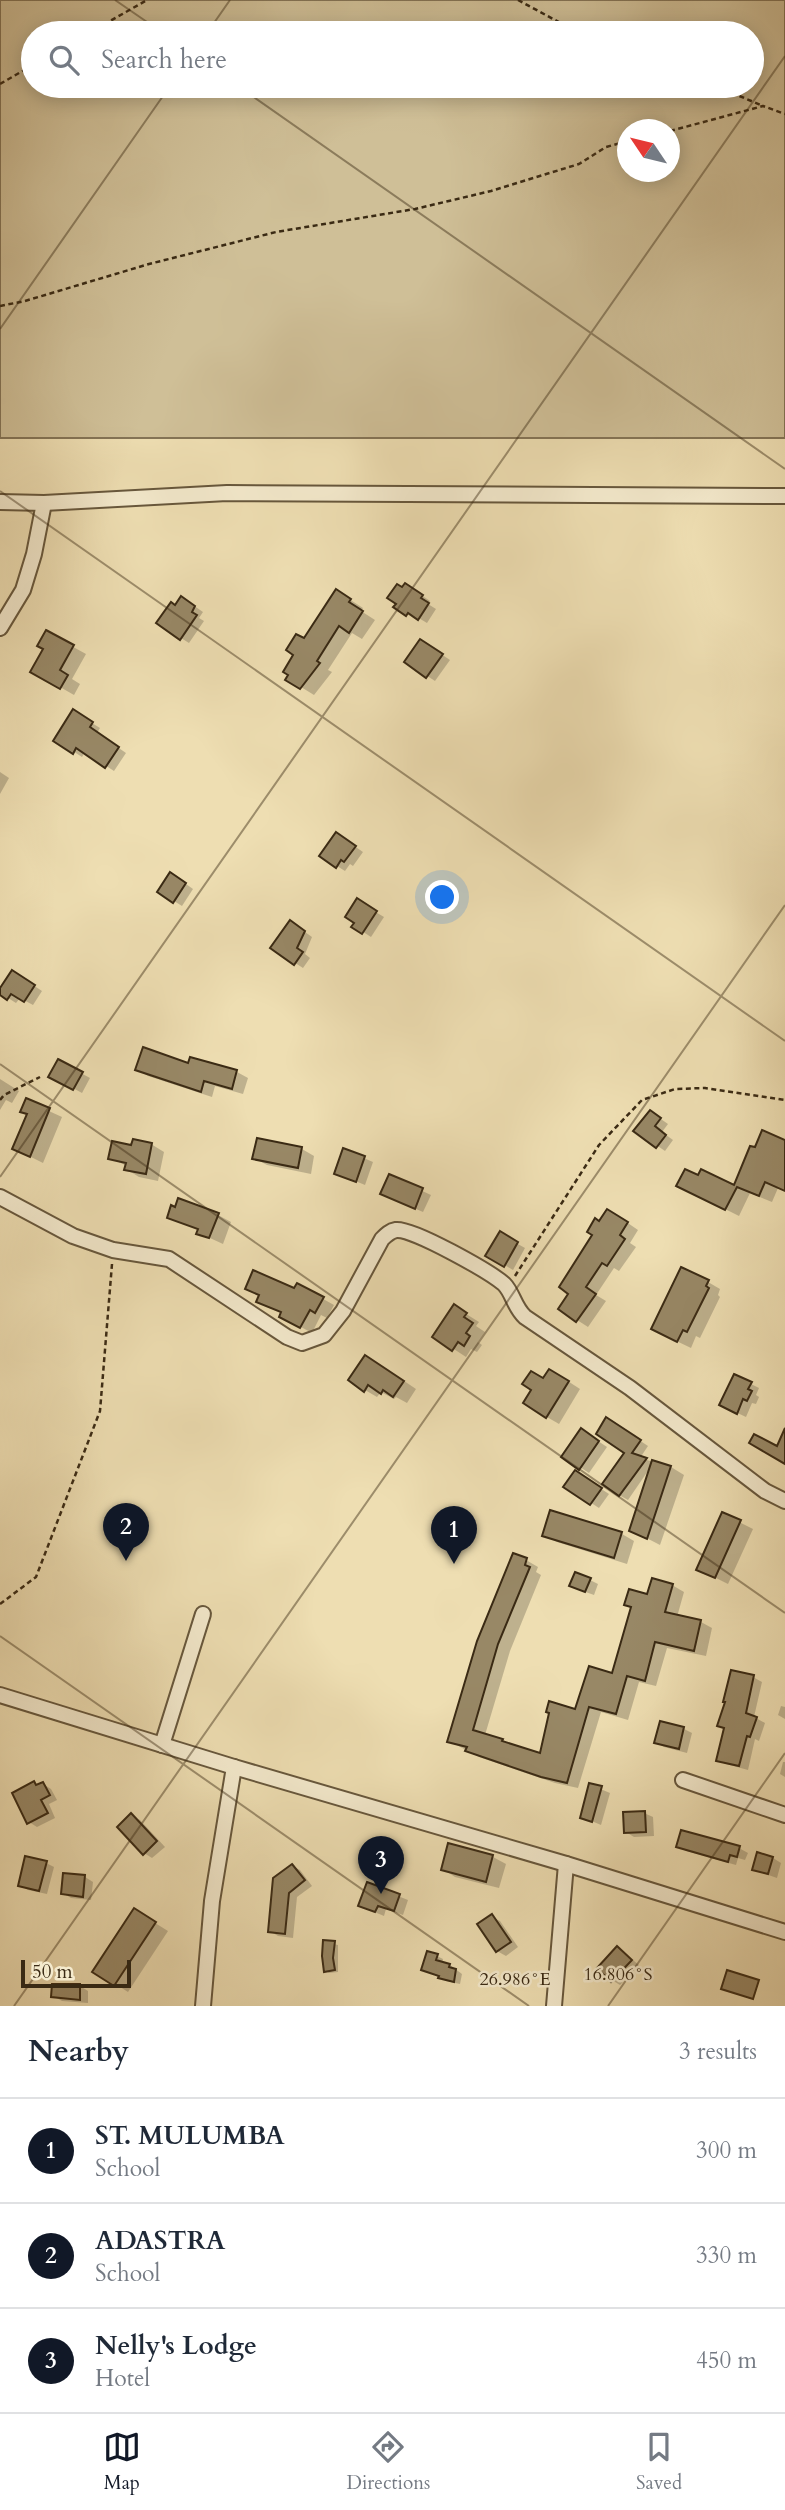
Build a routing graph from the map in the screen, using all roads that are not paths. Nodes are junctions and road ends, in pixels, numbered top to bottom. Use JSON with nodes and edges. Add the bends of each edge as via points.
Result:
{"nodes":[{"id":1,"x":785,"y":496,"type":"edge"},
{"id":2,"x":0,"y":502,"type":"edge"},
{"id":3,"x":44,"y":503,"type":"junction"},
{"id":4,"x":0,"y":628,"type":"edge"},
{"id":5,"x":0,"y":1197,"type":"edge"},
{"id":6,"x":785,"y":1501,"type":"edge"},
{"id":7,"x":203,"y":1614,"type":"dead end"},
{"id":8,"x":0,"y":1695,"type":"edge"},
{"id":9,"x":162,"y":1745,"type":"junction"},
{"id":10,"x":234,"y":1767,"type":"junction"},
{"id":11,"x":683,"y":1780,"type":"dead end"},
{"id":12,"x":785,"y":1815,"type":"edge"},
{"id":13,"x":566,"y":1864,"type":"junction"},
{"id":14,"x":785,"y":1932,"type":"edge"},
{"id":15,"x":203,"y":2006,"type":"edge"},
{"id":16,"x":554,"y":2006,"type":"edge"}],
"edges":[{"from":1,"to":3,"type":"street","via":[[227,493]]},
{"from":2,"to":3,"type":"street"},
{"from":3,"to":4,"type":"street","via":[[23,590]]},
{"from":5,"to":6,"type":"street","via":[[73,1236],[113,1250],[169,1259],[302,1343],[324,1335],[343,1311],[382,1239],[396,1230],[483,1268],[508,1287],[525,1317]]},
{"from":7,"to":9,"type":"street"},
{"from":8,"to":9,"type":"street"},
{"from":9,"to":10,"type":"street"},
{"from":10,"to":13,"type":"street"},
{"from":10,"to":15,"type":"street","via":[[212,1901]]},
{"from":11,"to":12,"type":"street"},
{"from":13,"to":14,"type":"street"},
{"from":13,"to":16,"type":"street"}]}
